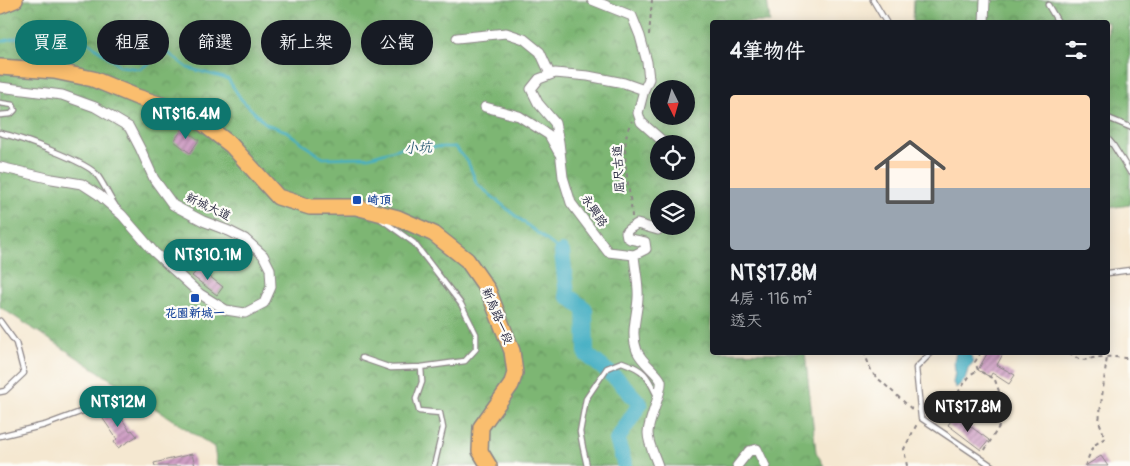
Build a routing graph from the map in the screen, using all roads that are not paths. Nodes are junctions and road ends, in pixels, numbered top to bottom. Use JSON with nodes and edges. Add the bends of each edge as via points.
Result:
{"nodes":[{"id":1,"x":15,"y":0,"type":"edge"},
{"id":2,"x":592,"y":0,"type":"edge"},
{"id":3,"x":873,"y":0,"type":"edge"},
{"id":4,"x":985,"y":0,"type":"edge"},
{"id":5,"x":1048,"y":5,"type":"dead end"},
{"id":6,"x":0,"y":6,"type":"edge"},
{"id":7,"x":885,"y":20,"type":"edge"},
{"id":8,"x":984,"y":20,"type":"edge"},
{"id":9,"x":1057,"y":20,"type":"edge"},
{"id":10,"x":457,"y":38,"type":"dead end"},
{"id":11,"x":0,"y":67,"type":"edge"},
{"id":12,"x":550,"y":74,"type":"junction"},
{"id":13,"x":0,"y":86,"type":"edge"},
{"id":14,"x":644,"y":90,"type":"junction"},
{"id":15,"x":0,"y":102,"type":"edge"},
{"id":16,"x":485,"y":107,"type":"dead end"},
{"id":17,"x":0,"y":115,"type":"edge"},
{"id":18,"x":1110,"y":119,"type":"edge"},
{"id":19,"x":1130,"y":127,"type":"edge"},
{"id":20,"x":0,"y":133,"type":"edge"},
{"id":21,"x":656,"y":135,"type":"edge"},
{"id":22,"x":1110,"y":141,"type":"edge"},
{"id":23,"x":560,"y":155,"type":"junction"},
{"id":24,"x":0,"y":167,"type":"edge"},
{"id":25,"x":1130,"y":172,"type":"edge"},
{"id":26,"x":374,"y":212,"type":"junction"},
{"id":27,"x":122,"y":214,"type":"junction"},
{"id":28,"x":650,"y":228,"type":"edge"},
{"id":29,"x":634,"y":255,"type":"junction"},
{"id":30,"x":1130,"y":270,"type":"edge"},
{"id":31,"x":1110,"y":273,"type":"edge"},
{"id":32,"x":0,"y":321,"type":"edge"},
{"id":33,"x":929,"y":355,"type":"edge"},
{"id":34,"x":362,"y":358,"type":"dead end"},
{"id":35,"x":421,"y":367,"type":"junction"},
{"id":36,"x":0,"y":392,"type":"edge"},
{"id":37,"x":657,"y":397,"type":"junction"},
{"id":38,"x":110,"y":401,"type":"dead end"},
{"id":39,"x":0,"y":436,"type":"edge"},
{"id":40,"x":434,"y":466,"type":"edge"},
{"id":41,"x":489,"y":466,"type":"edge"},
{"id":42,"x":587,"y":466,"type":"edge"},
{"id":43,"x":658,"y":466,"type":"edge"},
{"id":44,"x":737,"y":466,"type":"edge"},
{"id":45,"x":765,"y":466,"type":"edge"},
{"id":46,"x":992,"y":466,"type":"edge"}],
"edges":[{"from":1,"to":6,"type":"main road"},
{"from":2,"to":14,"type":"street","via":[[632,16],[647,62],[649,79]]},
{"from":3,"to":7,"type":"lane"},
{"from":4,"to":8,"type":"street"},
{"from":5,"to":9,"type":"lane"},
{"from":10,"to":12,"type":"street","via":[[506,33],[524,39],[540,52]]},
{"from":11,"to":26,"type":"main road","name":"新烏路一段","via":[[54,71],[93,79],[192,115],[231,145],[278,197],[310,207],[356,207]]},
{"from":12,"to":14,"type":"street","via":[[588,76]]},
{"from":12,"to":23,"type":"street","name":"永興路","via":[[539,79],[531,89],[555,123]]},
{"from":13,"to":27,"type":"street","name":"新城大道","via":[[62,95],[95,107],[129,127],[154,179],[173,205],[245,239],[263,254],[270,269],[271,287],[264,303],[245,313],[226,310],[200,294],[154,252]]},
{"from":14,"to":21,"type":"street","via":[[638,113],[641,122]]},
{"from":15,"to":17,"type":"lane","via":[[13,105],[15,110],[11,114]]},
{"from":16,"to":23,"type":"street","via":[[519,116],[550,135]]},
{"from":18,"to":19,"type":"lane"},
{"from":20,"to":27,"type":"lane","via":[[73,160],[96,173]]},
{"from":22,"to":25,"type":"lane"},
{"from":23,"to":29,"type":"street","name":"永興路","via":[[571,203],[594,235],[608,252]]},
{"from":24,"to":27,"type":"street","name":"新城大道","via":[[82,184]]},
{"from":26,"to":35,"type":"lane","via":[[414,243],[461,304],[476,334],[476,349],[465,361]]},
{"from":26,"to":41,"type":"main road","name":"新烏路一段","via":[[398,218],[434,234],[467,260],[488,290],[512,351],[515,372],[511,385],[481,428],[480,451]]},
{"from":28,"to":29,"type":"street","via":[[637,224],[626,232],[630,239],[645,242],[646,249]]},
{"from":29,"to":37,"type":"street","via":[[638,297],[633,327],[642,360],[661,380]]},
{"from":30,"to":31,"type":"lane"},
{"from":32,"to":36,"type":"lane","via":[[16,343],[24,374]]},
{"from":33,"to":46,"type":"lane","via":[[916,368],[921,418]]},
{"from":34,"to":35,"type":"lane","via":[[391,368]]},
{"from":35,"to":40,"type":"lane","via":[[422,382],[416,399],[419,411],[440,413],[443,428]]},
{"from":37,"to":42,"type":"lane","via":[[647,376],[635,367],[622,362],[607,368],[586,399],[580,432]]},
{"from":37,"to":43,"type":"street","via":[[648,438]]},
{"from":38,"to":39,"type":"lane","via":[[45,425]]},
{"from":44,"to":45,"type":"street","via":[[749,451],[757,449]]}]}
